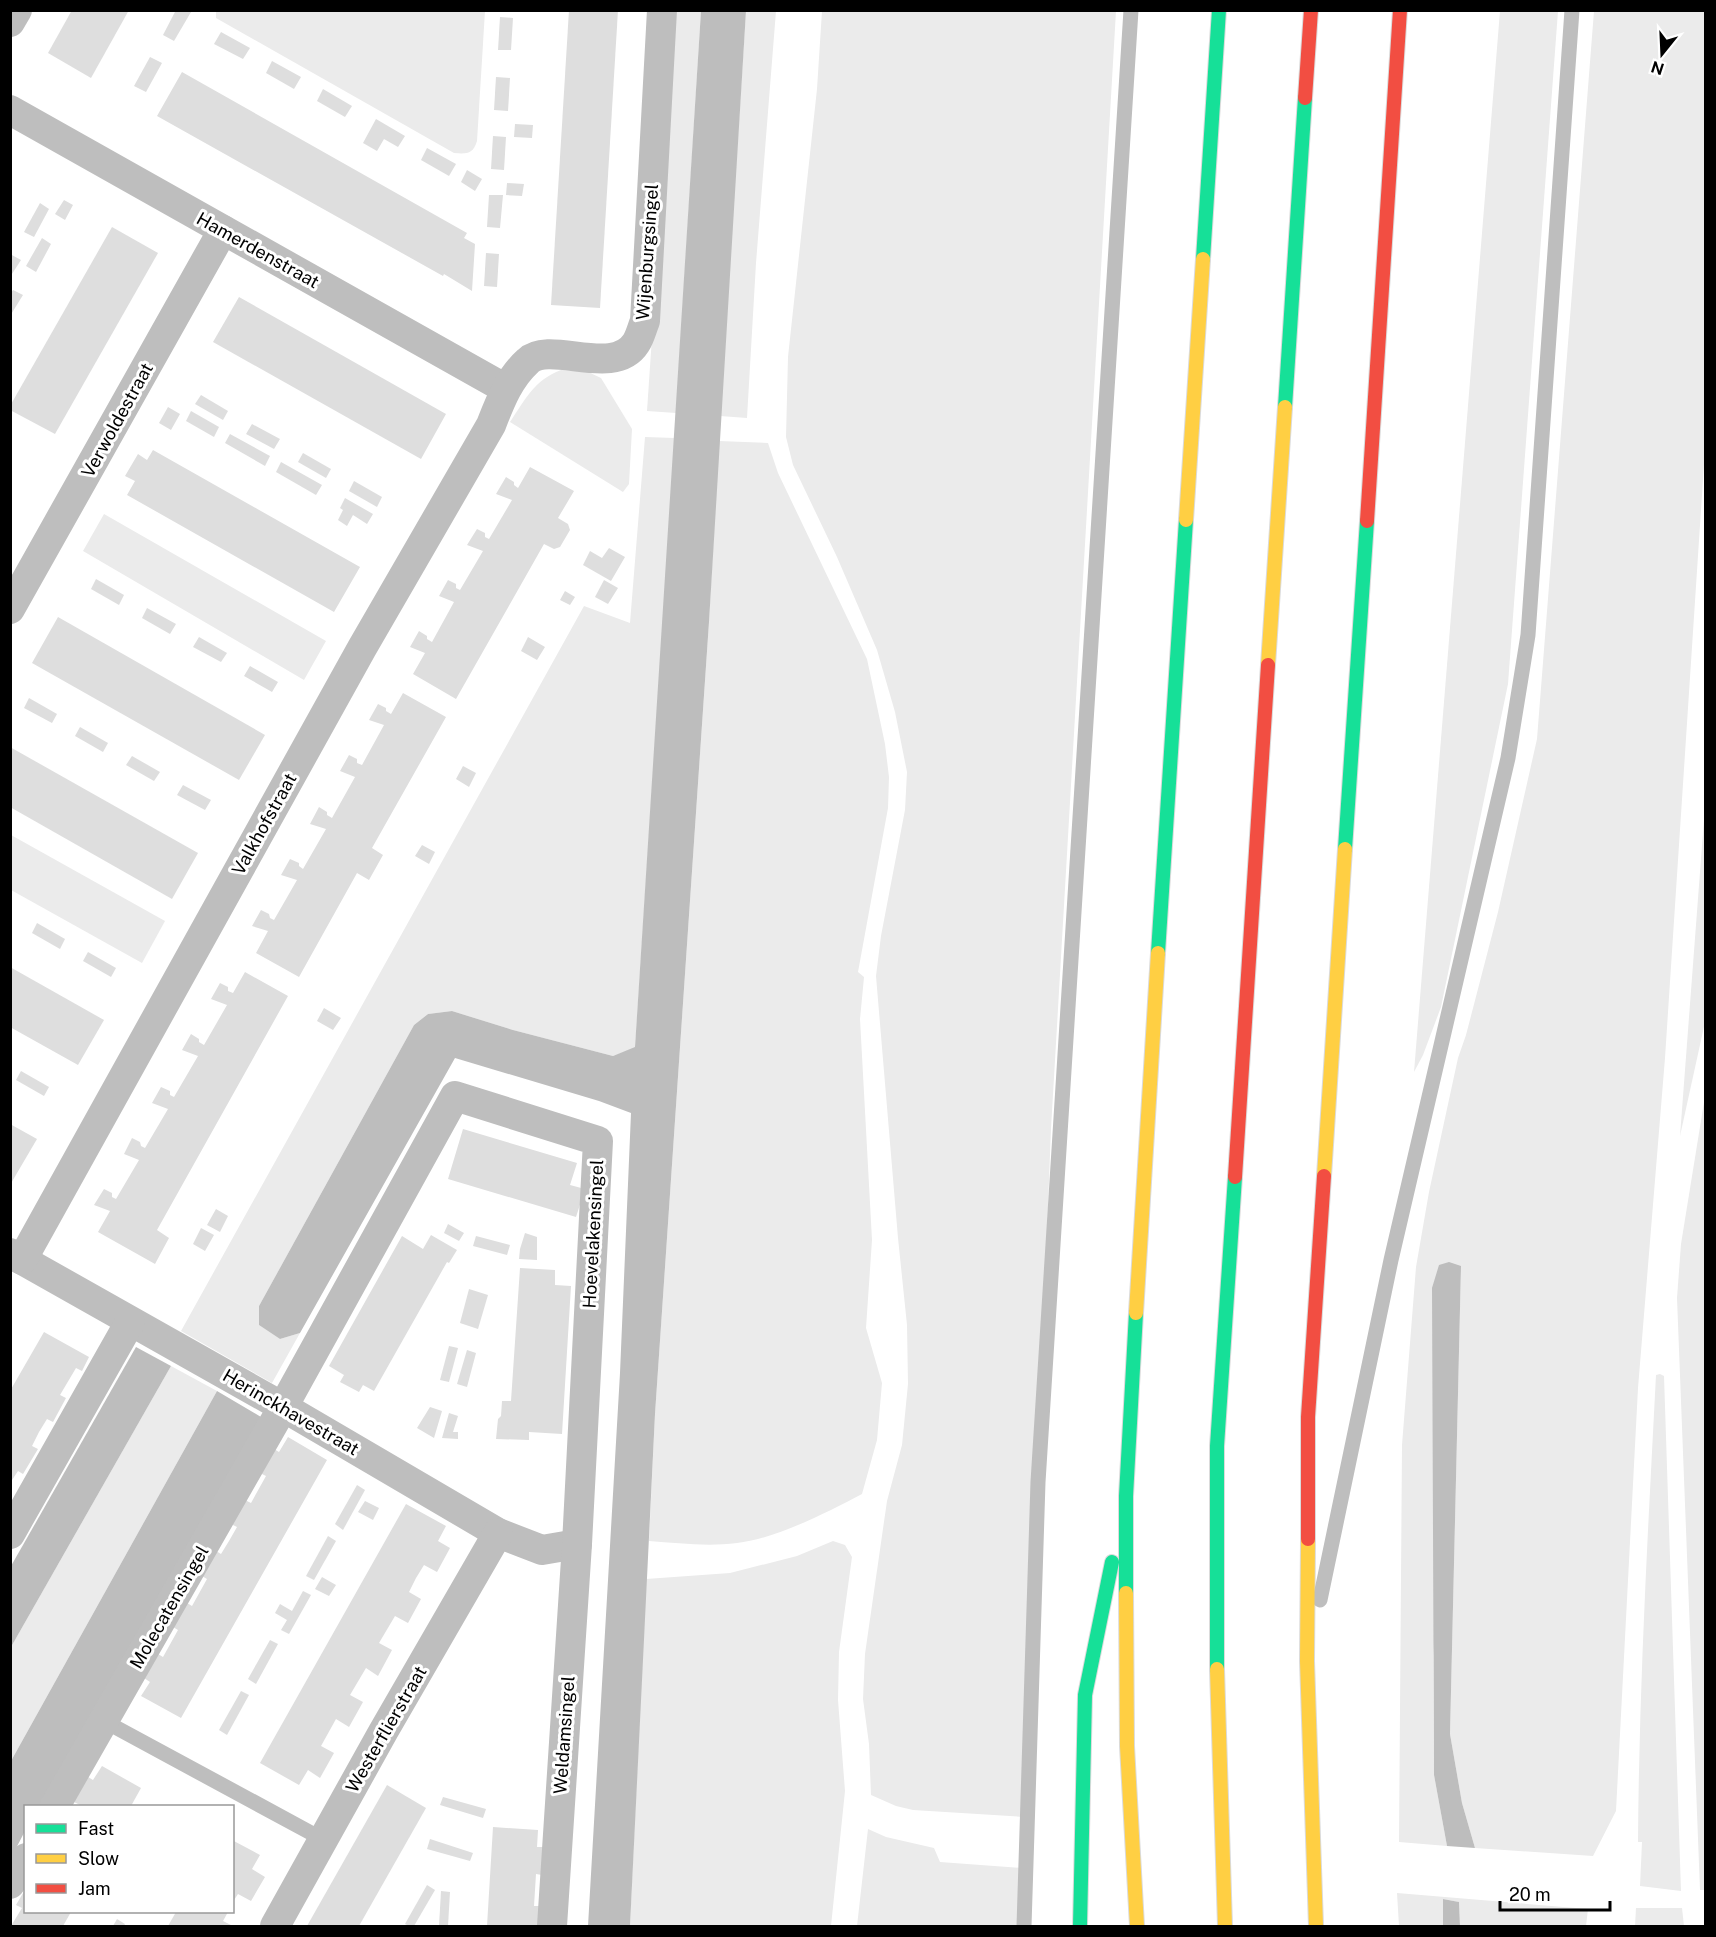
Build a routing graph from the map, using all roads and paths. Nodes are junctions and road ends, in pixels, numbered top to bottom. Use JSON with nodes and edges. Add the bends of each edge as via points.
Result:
{"nodes":[{"id":1,"x":17,"y":10,"type":"edge"},
{"id":2,"x":662,"y":10,"type":"edge"},
{"id":3,"x":1131,"y":10,"type":"edge"},
{"id":4,"x":1219,"y":10,"type":"edge"},
{"id":5,"x":1311,"y":10,"type":"edge"},
{"id":6,"x":1400,"y":10,"type":"edge"},
{"id":7,"x":1572,"y":10,"type":"edge"},
{"id":8,"x":10,"y":22,"type":"edge"},
{"id":9,"x":10,"y":110,"type":"edge"},
{"id":10,"x":223,"y":230,"type":"junction"},
{"id":11,"x":506,"y":389,"type":"junction"},
{"id":12,"x":10,"y":609,"type":"edge"},
{"id":13,"x":16,"y":1257,"type":"edge"},
{"id":14,"x":130,"y":1322,"type":"junction"},
{"id":15,"x":284,"y":1407,"type":"junction"},
{"id":16,"x":1126,"y":1496,"type":"junction"},
{"id":17,"x":498,"y":1533,"type":"junction"},
{"id":18,"x":10,"y":1534,"type":"edge"},
{"id":19,"x":577,"y":1544,"type":"junction"},
{"id":20,"x":1307,"y":1662,"type":"junction"},
{"id":21,"x":104,"y":1721,"type":"junction"},
{"id":22,"x":56,"y":1805,"type":"edge"},
{"id":23,"x":324,"y":1840,"type":"junction"},
{"id":24,"x":24,"y":1861,"type":"edge"},
{"id":25,"x":10,"y":1884,"type":"edge"},
{"id":26,"x":275,"y":1926,"type":"edge"},
{"id":27,"x":552,"y":1926,"type":"edge"},
{"id":28,"x":1024,"y":1926,"type":"edge"},
{"id":29,"x":1080,"y":1926,"type":"edge"},
{"id":30,"x":1137,"y":1926,"type":"edge"},
{"id":31,"x":1225,"y":1926,"type":"edge"},
{"id":32,"x":1316,"y":1926,"type":"edge"}],
"edges":[{"from":1,"to":8,"type":"street"},
{"from":2,"to":11,"type":"street","name":"Wijenburgsingel","via":[[645,321],[636,344],[620,356],[601,359],[551,354],[529,359]]},
{"from":3,"to":28,"type":"lane","via":[[1038,1482]]},
{"from":4,"to":16,"type":"highway"},
{"from":5,"to":31,"type":"highway","via":[[1217,1446],[1217,1691]]},
{"from":6,"to":20,"type":"highway","via":[[1308,1417]]},
{"from":7,"to":20,"type":"lane","via":[[1528,636],[1508,758],[1391,1260]]},
{"from":9,"to":10,"type":"street","name":"Hamerdenstraat"},
{"from":10,"to":11,"type":"street","name":"Hamerdenstraat"},
{"from":10,"to":12,"type":"street","name":"Verwoldestraat"},
{"from":11,"to":13,"type":"street","name":"Valkhofstraat","via":[[491,425]]},
{"from":13,"to":14,"type":"street","name":"Herinckhavestraat"},
{"from":14,"to":15,"type":"street","name":"Herinckhavestraat"},
{"from":14,"to":18,"type":"street"},
{"from":15,"to":17,"type":"street","name":"Herinckhavestraat"},
{"from":15,"to":19,"type":"street","name":"Hoevelakensingel","via":[[455,1096],[598,1141]]},
{"from":15,"to":21,"type":"street","name":"Molecatensingel"},
{"from":16,"to":29,"type":"highway","via":[[1085,1695]]},
{"from":16,"to":30,"type":"highway","via":[[1127,1746]]},
{"from":17,"to":19,"type":"street","name":"Herinckhavestraat","via":[[542,1551]]},
{"from":17,"to":23,"type":"street","name":"Westerflierstraat"},
{"from":19,"to":27,"type":"street","name":"Weldamsingel"},
{"from":20,"to":32,"type":"highway"},
{"from":21,"to":22,"type":"street","name":"Molecatensingel"},
{"from":21,"to":23,"type":"lane"},
{"from":23,"to":26,"type":"street","name":"Westerflierstraat"},
{"from":24,"to":25,"type":"street"}]}
